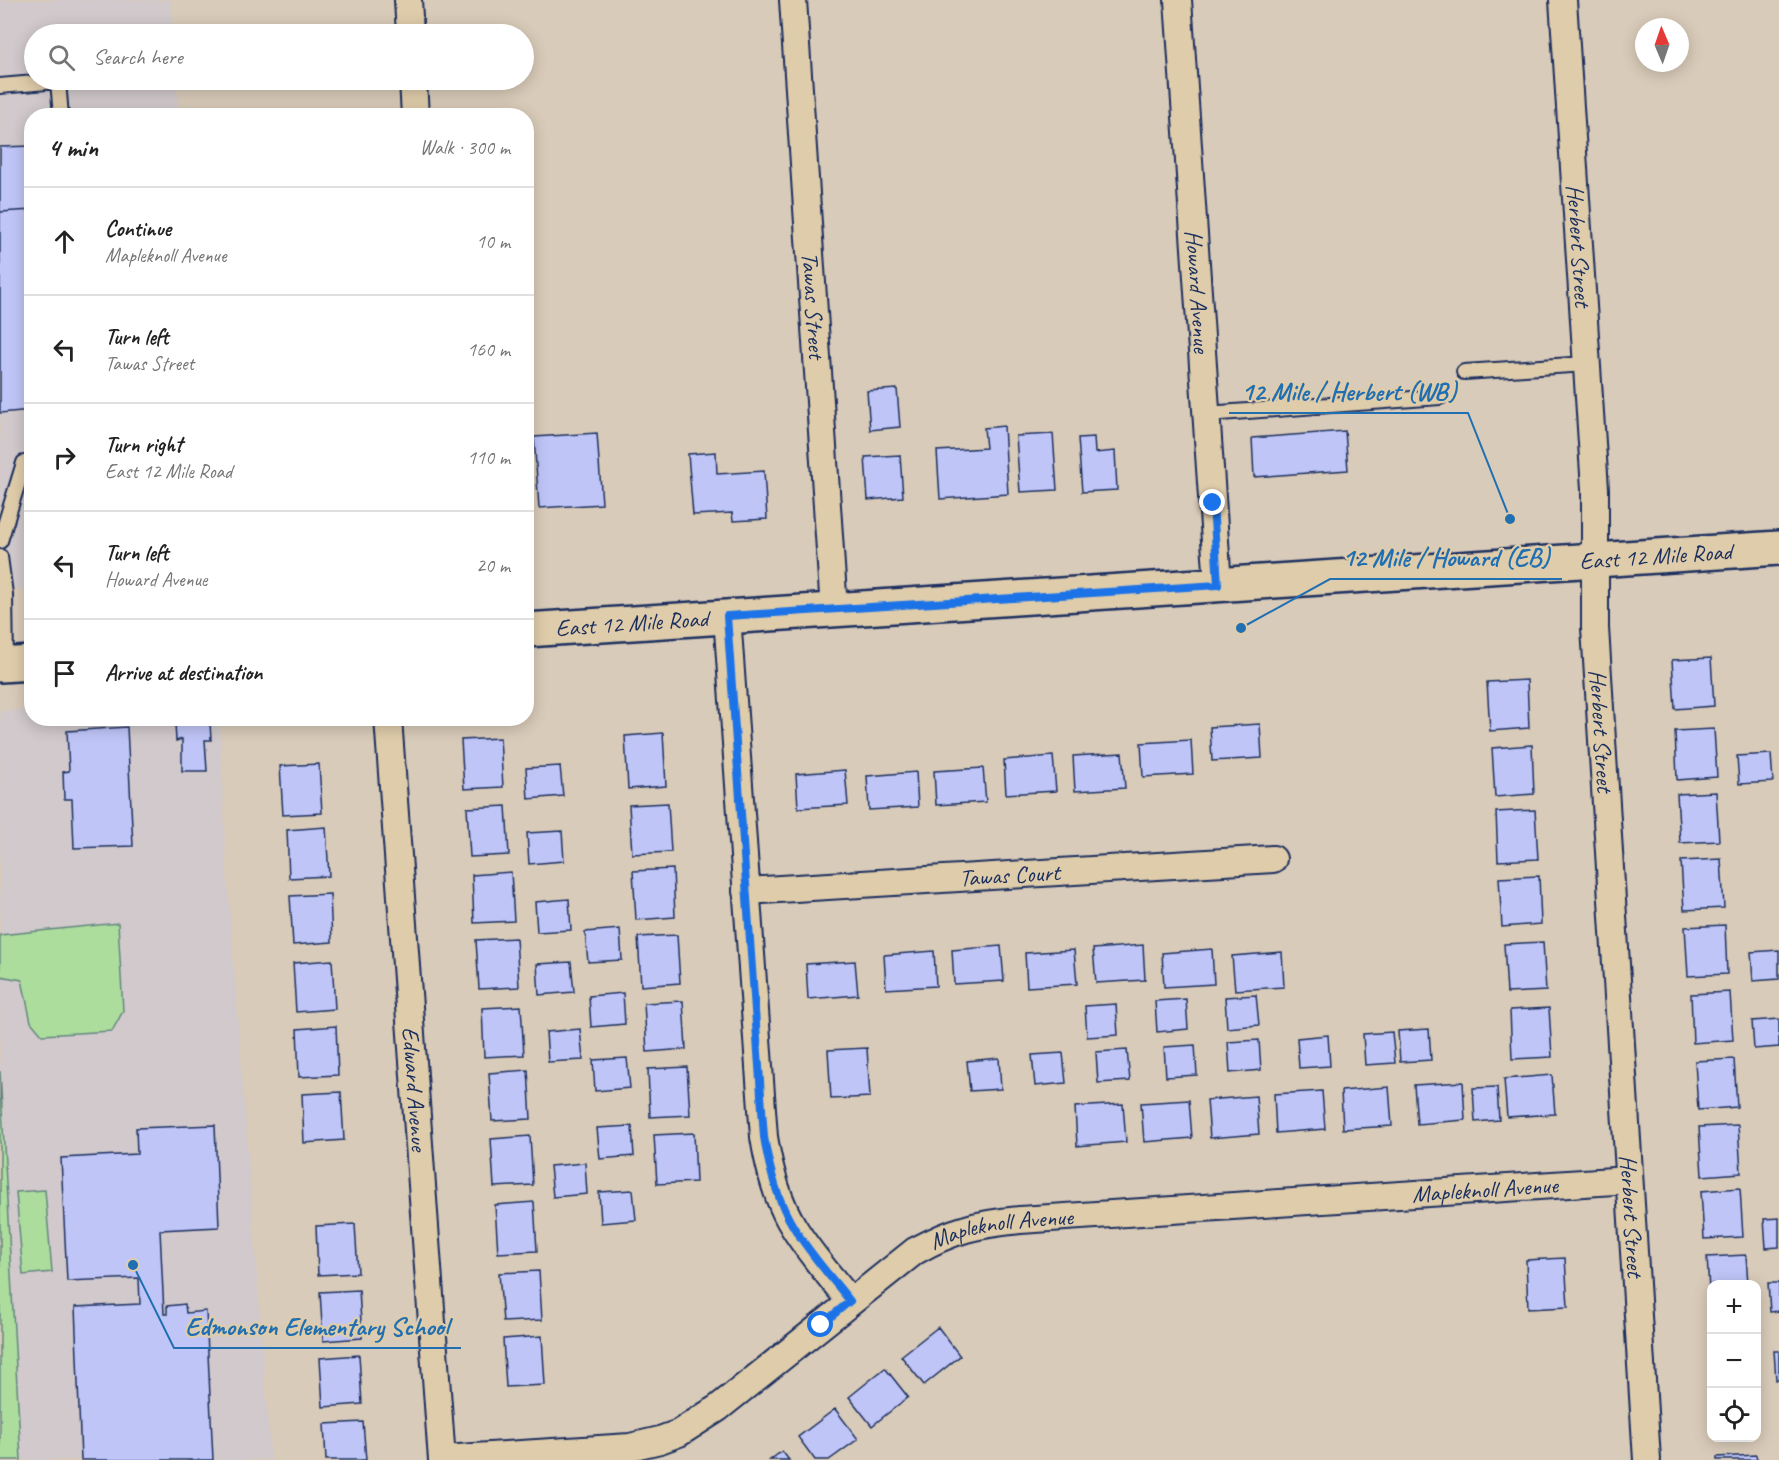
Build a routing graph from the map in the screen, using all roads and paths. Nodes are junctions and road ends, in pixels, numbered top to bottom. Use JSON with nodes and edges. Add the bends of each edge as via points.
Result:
{"nodes":[{"id":1,"x":408,"y":0,"type":"edge"},
{"id":2,"x":793,"y":0,"type":"edge"},
{"id":3,"x":1178,"y":0,"type":"edge"},
{"id":4,"x":1563,"y":0,"type":"edge"},
{"id":5,"x":409,"y":24,"type":"edge"},
{"id":6,"x":24,"y":84,"type":"edge"},
{"id":7,"x":0,"y":86,"type":"edge"},
{"id":8,"x":59,"y":90,"type":"edge"},
{"id":9,"x":414,"y":90,"type":"edge"},
{"id":10,"x":60,"y":108,"type":"edge"},
{"id":11,"x":415,"y":108,"type":"edge"},
{"id":12,"x":1587,"y":364,"type":"junction"},
{"id":13,"x":1464,"y":372,"type":"dead end"},
{"id":14,"x":1440,"y":397,"type":"dead end"},
{"id":15,"x":1206,"y":414,"type":"junction"},
{"id":16,"x":24,"y":463,"type":"edge"},
{"id":17,"x":0,"y":542,"type":"edge"},
{"id":18,"x":1779,"y":548,"type":"edge"},
{"id":19,"x":0,"y":557,"type":"edge"},
{"id":20,"x":1596,"y":558,"type":"junction"},
{"id":21,"x":1218,"y":585,"type":"junction"},
{"id":22,"x":834,"y":610,"type":"junction"},
{"id":23,"x":727,"y":616,"type":"junction"},
{"id":24,"x":534,"y":629,"type":"edge"},
{"id":25,"x":13,"y":664,"type":"edge"},
{"id":26,"x":389,"y":726,"type":"edge"},
{"id":27,"x":1273,"y":859,"type":"dead end"},
{"id":28,"x":746,"y":891,"type":"junction"},
{"id":29,"x":1629,"y":1180,"type":"junction"},
{"id":30,"x":850,"y":1301,"type":"junction"},
{"id":31,"x":442,"y":1459,"type":"edge"},
{"id":32,"x":1647,"y":1460,"type":"edge"}],
"edges":[{"from":1,"to":5,"type":"street"},
{"from":2,"to":22,"type":"street","name":"Tawas Street"},
{"from":3,"to":15,"type":"street","name":"Howard Avenue"},
{"from":4,"to":12,"type":"street","name":"Herbert Street"},
{"from":6,"to":7,"type":"lane"},
{"from":8,"to":10,"type":"lane"},
{"from":9,"to":11,"type":"street"},
{"from":12,"to":13,"type":"lane"},
{"from":12,"to":20,"type":"street","name":"Herbert Street"},
{"from":14,"to":15,"type":"lane"},
{"from":15,"to":21,"type":"street","name":"Howard Avenue"},
{"from":16,"to":17,"type":"lane"},
{"from":18,"to":20,"type":"main road","name":"East 12 Mile Road"},
{"from":19,"to":25,"type":"lane"},
{"from":20,"to":21,"type":"main road","name":"East 12 Mile Road"},
{"from":20,"to":29,"type":"street","name":"Herbert Street","via":[[1595,628]]},
{"from":21,"to":22,"type":"main road","name":"East 12 Mile Road"},
{"from":22,"to":23,"type":"main road","name":"East 12 Mile Road"},
{"from":23,"to":24,"type":"main road","name":"East 12 Mile Road"},
{"from":23,"to":28,"type":"street"},
{"from":26,"to":31,"type":"street","name":"Edward Avenue"},
{"from":27,"to":28,"type":"street","name":"Tawas Court"},
{"from":28,"to":30,"type":"street","via":[[769,1165],[792,1225]]},
{"from":29,"to":30,"type":"street","name":"Mapleknoll Avenue","via":[[987,1223],[939,1237]]},
{"from":29,"to":32,"type":"street","name":"Herbert Street"},
{"from":30,"to":31,"type":"street","name":"Mapleknoll Avenue","via":[[718,1408],[679,1433],[630,1447]]}]}
